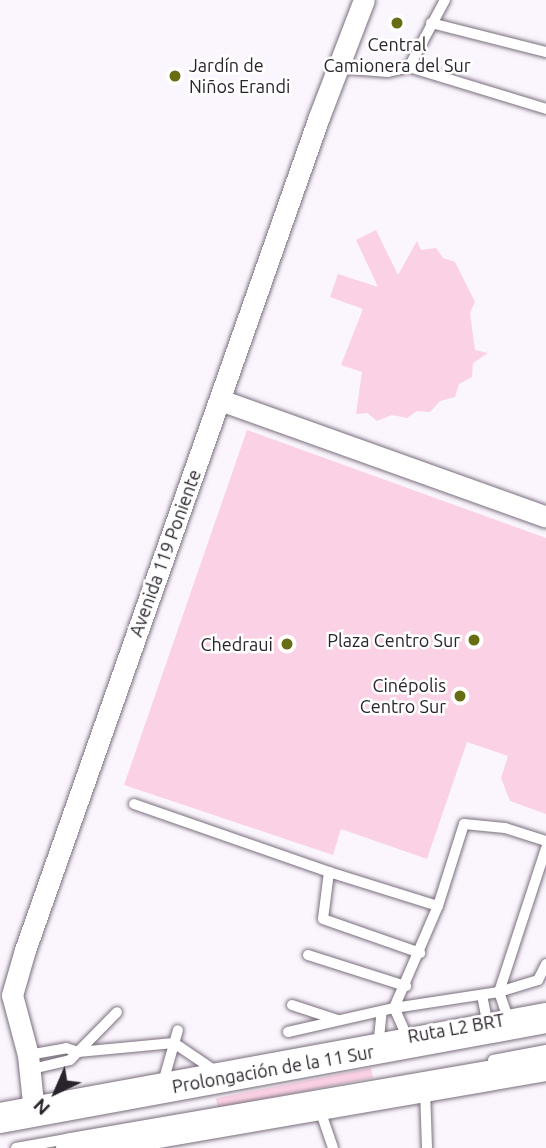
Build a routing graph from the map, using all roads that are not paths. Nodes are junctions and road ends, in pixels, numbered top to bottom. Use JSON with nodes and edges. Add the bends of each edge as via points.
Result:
{"nodes":[{"id":1,"x":364,"y":0,"type":"edge"},
{"id":2,"x":445,"y":0,"type":"edge"},
{"id":3,"x":431,"y":23,"type":"junction"},
{"id":4,"x":546,"y":52,"type":"edge"},
{"id":5,"x":409,"y":67,"type":"junction"},
{"id":6,"x":338,"y":68,"type":"junction"},
{"id":7,"x":546,"y":108,"type":"edge"},
{"id":8,"x":220,"y":400,"type":"junction"},
{"id":9,"x":546,"y":517,"type":"edge"},
{"id":10,"x":134,"y":804,"type":"dead end"},
{"id":11,"x":546,"y":841,"type":"edge"},
{"id":12,"x":546,"y":848,"type":"edge"},
{"id":13,"x":329,"y":872,"type":"junction"},
{"id":14,"x":438,"y":906,"type":"junction"},
{"id":15,"x":420,"y":953,"type":"junction"},
{"id":16,"x":308,"y":955,"type":"dead end"},
{"id":17,"x":546,"y":964,"type":"edge"},
{"id":18,"x":406,"y":986,"type":"junction"},
{"id":19,"x":499,"y":992,"type":"junction"},
{"id":20,"x":482,"y":995,"type":"junction"},
{"id":21,"x":3,"y":997,"type":"edge"},
{"id":22,"x":292,"y":1005,"type":"dead end"},
{"id":23,"x":394,"y":1008,"type":"junction"},
{"id":24,"x":382,"y":1011,"type":"junction"},
{"id":25,"x":117,"y":1012,"type":"dead end"},
{"id":26,"x":546,"y":1018,"type":"edge"},
{"id":27,"x":341,"y":1021,"type":"junction"},
{"id":28,"x":499,"y":1027,"type":"junction"},
{"id":29,"x":546,"y":1029,"type":"edge"},
{"id":30,"x":178,"y":1030,"type":"dead end"},
{"id":31,"x":288,"y":1032,"type":"dead end"},
{"id":32,"x":174,"y":1043,"type":"junction"},
{"id":33,"x":410,"y":1044,"type":"junction"},
{"id":34,"x":378,"y":1050,"type":"junction"},
{"id":35,"x":546,"y":1050,"type":"edge"},
{"id":36,"x":78,"y":1052,"type":"junction"},
{"id":37,"x":28,"y":1062,"type":"junction"},
{"id":38,"x":478,"y":1063,"type":"dead end"},
{"id":39,"x":546,"y":1066,"type":"edge"},
{"id":40,"x":222,"y":1075,"type":"junction"},
{"id":41,"x":357,"y":1086,"type":"dead end"},
{"id":42,"x":425,"y":1087,"type":"junction"},
{"id":43,"x":161,"y":1088,"type":"junction"},
{"id":44,"x":318,"y":1105,"type":"junction"},
{"id":45,"x":34,"y":1112,"type":"junction"},
{"id":46,"x":0,"y":1118,"type":"edge"},
{"id":47,"x":0,"y":1127,"type":"edge"},
{"id":48,"x":170,"y":1139,"type":"edge"},
{"id":49,"x":16,"y":1148,"type":"edge"},
{"id":50,"x":71,"y":1148,"type":"edge"},
{"id":51,"x":332,"y":1148,"type":"edge"},
{"id":52,"x":427,"y":1148,"type":"edge"}],
"edges":[{"from":1,"to":6,"type":"street","name":"Avenida 119 Poniente"},
{"from":2,"to":3,"type":"lane"},
{"from":3,"to":4,"type":"lane"},
{"from":3,"to":5,"type":"lane"},
{"from":5,"to":6,"type":"lane","via":[[388,72]]},
{"from":5,"to":7,"type":"lane"},
{"from":6,"to":8,"type":"street","name":"Avenida 119 Poniente"},
{"from":8,"to":9,"type":"street"},
{"from":8,"to":21,"type":"street","name":"Avenida 119 Poniente","via":[[25,950]]},
{"from":10,"to":13,"type":"lane"},
{"from":11,"to":14,"type":"lane","via":[[505,828],[464,824]]},
{"from":12,"to":19,"type":"lane"},
{"from":13,"to":14,"type":"lane"},
{"from":13,"to":15,"type":"lane","via":[[323,914],[328,923]]},
{"from":14,"to":15,"type":"lane"},
{"from":15,"to":18,"type":"lane"},
{"from":16,"to":18,"type":"lane"},
{"from":17,"to":19,"type":"lane","via":[[538,979]]},
{"from":18,"to":23,"type":"lane"},
{"from":19,"to":20,"type":"lane"},
{"from":19,"to":28,"type":"lane"},
{"from":20,"to":23,"type":"lane"},
{"from":20,"to":28,"type":"lane"},
{"from":21,"to":37,"type":"street","name":"Avenida 119 Poniente"},
{"from":22,"to":27,"type":"lane"},
{"from":23,"to":24,"type":"lane"},
{"from":23,"to":33,"type":"lane"},
{"from":24,"to":27,"type":"lane"},
{"from":24,"to":34,"type":"lane"},
{"from":25,"to":36,"type":"lane"},
{"from":26,"to":28,"type":"main road","name":"Prolongación de la 11 Sur"},
{"from":27,"to":31,"type":"lane"},
{"from":28,"to":33,"type":"main road","name":"Prolongación de la 11 Sur"},
{"from":29,"to":47,"type":"lane","name":"Ruta L2 BRT"},
{"from":30,"to":32,"type":"lane"},
{"from":32,"to":36,"type":"lane"},
{"from":32,"to":40,"type":"lane"},
{"from":32,"to":43,"type":"lane"},
{"from":33,"to":34,"type":"main road","name":"Prolongación de la 11 Sur"},
{"from":34,"to":40,"type":"main road","name":"Prolongación de la 11 Sur"},
{"from":35,"to":38,"type":"lane"},
{"from":36,"to":37,"type":"lane","via":[[66,1048]]},
{"from":37,"to":45,"type":"street","name":"Avenida 119 Poniente"},
{"from":39,"to":42,"type":"main road"},
{"from":40,"to":43,"type":"main road","name":"Prolongación de la 11 Sur"},
{"from":41,"to":49,"type":"lane"},
{"from":42,"to":44,"type":"main road"},
{"from":42,"to":52,"type":"lane"},
{"from":43,"to":45,"type":"main road","name":"Prolongación de la 11 Sur"},
{"from":44,"to":48,"type":"main road"},
{"from":44,"to":51,"type":"lane"},
{"from":45,"to":46,"type":"main road","name":"Prolongación de la 11 Sur"},
{"from":48,"to":50,"type":"main road"}]}
